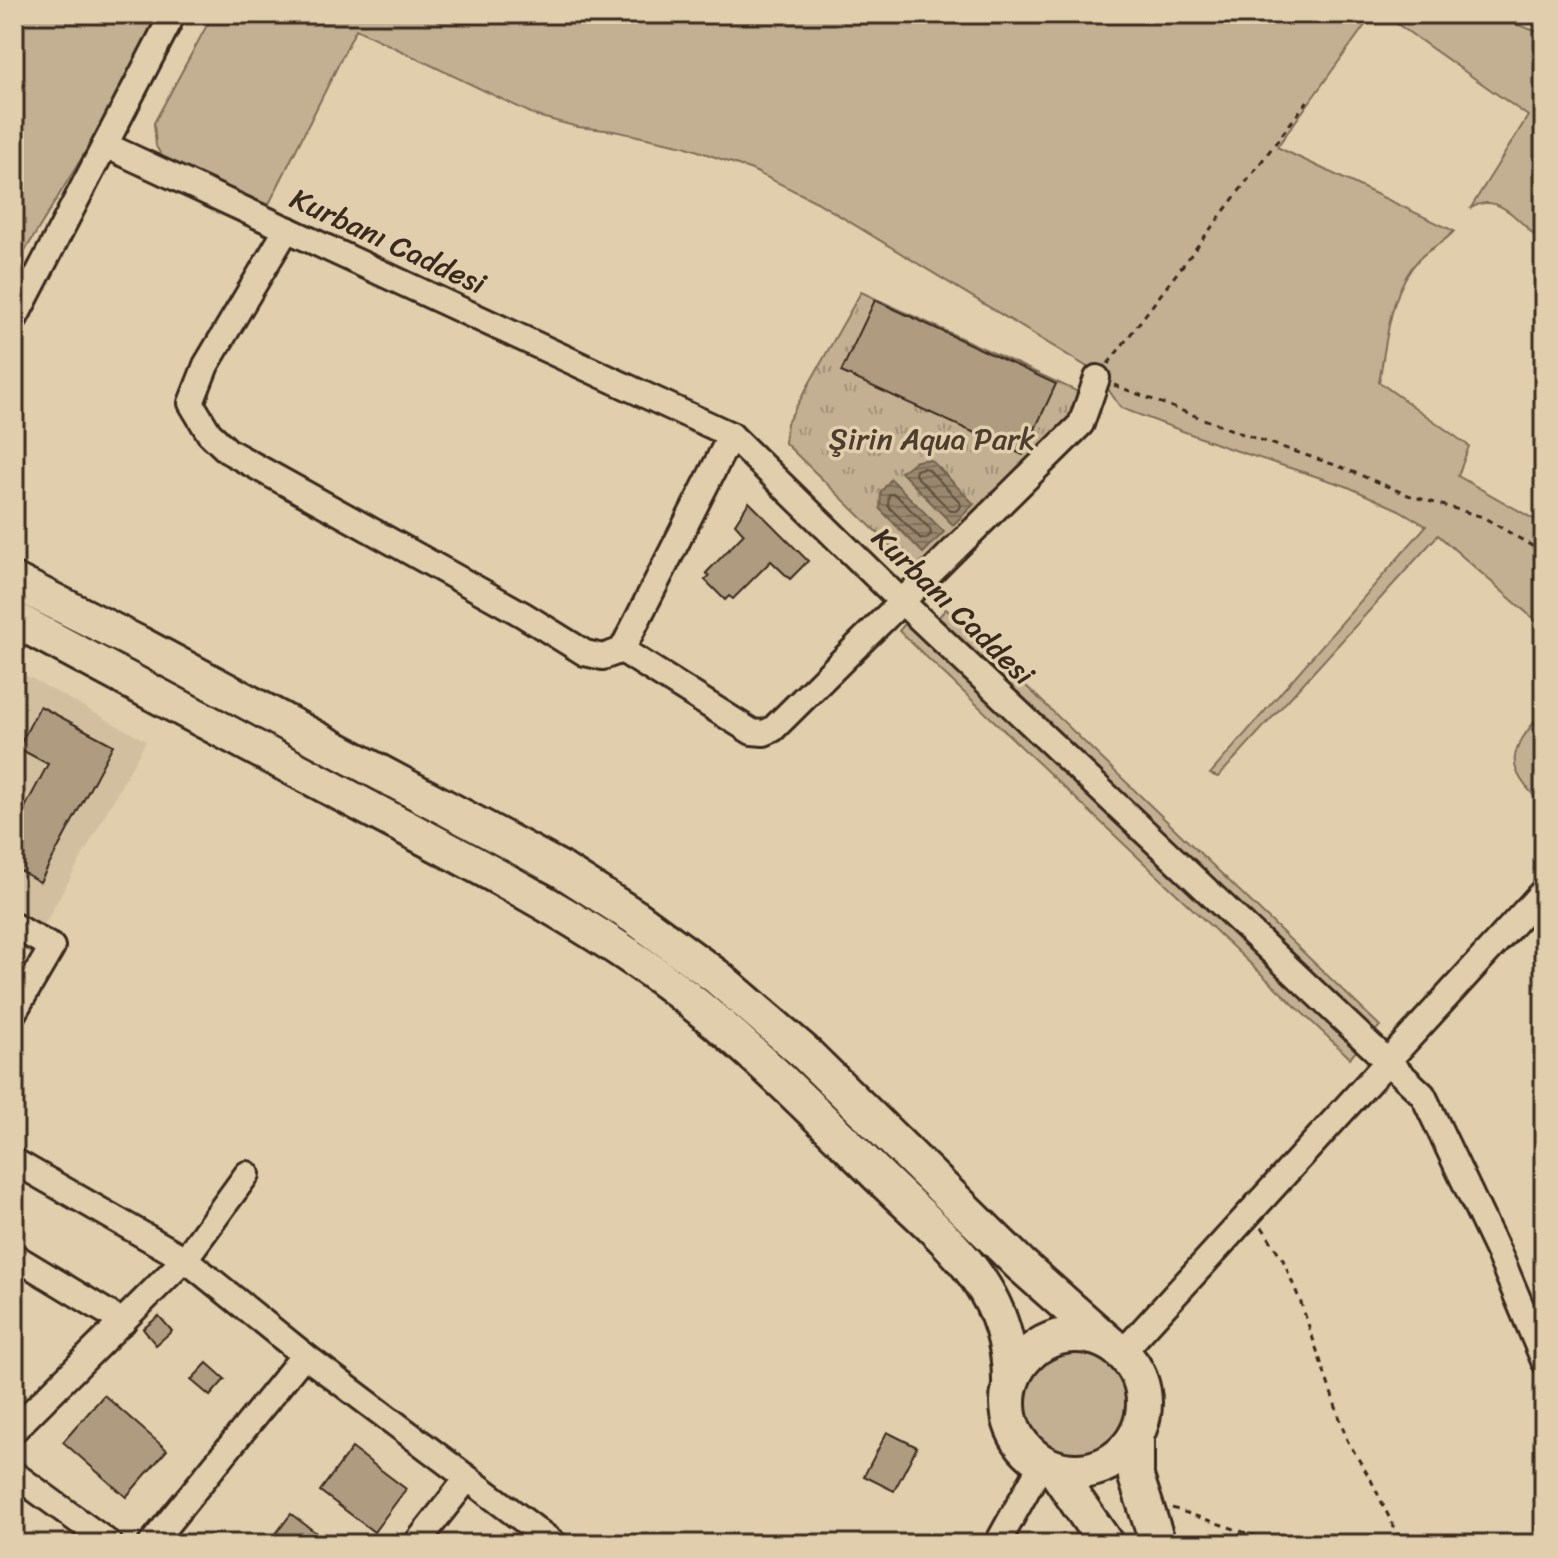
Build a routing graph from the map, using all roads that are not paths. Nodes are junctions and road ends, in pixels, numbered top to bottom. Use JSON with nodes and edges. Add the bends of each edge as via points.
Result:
{"nodes":[{"id":1,"x":173,"y":14,"type":"edge"},
{"id":2,"x":105,"y":145,"type":"junction"},
{"id":3,"x":287,"y":229,"type":"junction"},
{"id":4,"x":33,"y":283,"type":"junction"},
{"id":5,"x":14,"y":305,"type":"edge"},
{"id":6,"x":14,"y":320,"type":"edge"},
{"id":7,"x":1097,"y":378,"type":"road end"},
{"id":8,"x":731,"y":435,"type":"junction"},
{"id":9,"x":14,"y":581,"type":"edge"},
{"id":10,"x":900,"y":600,"type":"junction"},
{"id":11,"x":14,"y":619,"type":"edge"},
{"id":12,"x":622,"y":650,"type":"junction"},
{"id":13,"x":1544,"y":890,"type":"edge"},
{"id":14,"x":14,"y":926,"type":"edge"},
{"id":15,"x":14,"y":1012,"type":"edge"},
{"id":16,"x":1387,"y":1061,"type":"junction"},
{"id":17,"x":14,"y":1161,"type":"edge"},
{"id":18,"x":247,"y":1174,"type":"dead end"},
{"id":19,"x":14,"y":1256,"type":"edge"},
{"id":20,"x":185,"y":1259,"type":"junction"},
{"id":21,"x":123,"y":1322,"type":"junction"},
{"id":22,"x":1116,"y":1348,"type":"junction"},
{"id":23,"x":304,"y":1355,"type":"junction"},
{"id":24,"x":1544,"y":1361,"type":"edge"},
{"id":25,"x":1010,"y":1382,"type":"junction"},
{"id":26,"x":14,"y":1430,"type":"edge"},
{"id":27,"x":1136,"y":1436,"type":"junction"},
{"id":28,"x":1048,"y":1465,"type":"junction"},
{"id":29,"x":14,"y":1474,"type":"edge"},
{"id":30,"x":467,"y":1479,"type":"junction"},
{"id":31,"x":553,"y":1543,"type":"edge"},
{"id":32,"x":110,"y":1544,"type":"edge"},
{"id":33,"x":151,"y":1544,"type":"edge"},
{"id":34,"x":416,"y":1544,"type":"edge"},
{"id":35,"x":997,"y":1544,"type":"edge"},
{"id":36,"x":1106,"y":1544,"type":"edge"},
{"id":37,"x":1158,"y":1544,"type":"edge"}],
"edges":[{"from":1,"to":2,"type":"street"},
{"from":2,"to":3,"type":"street","name":"Kurbanı Caddesi"},
{"from":2,"to":4,"type":"street"},
{"from":3,"to":8,"type":"street","name":"Kurbanı Caddesi"},
{"from":3,"to":12,"type":"street","via":[[194,390],[191,403],[209,433],[228,451],[585,653],[603,657]]},
{"from":4,"to":5,"type":"street"},
{"from":4,"to":6,"type":"street"},
{"from":7,"to":10,"type":"street","via":[[1081,424]]},
{"from":8,"to":10,"type":"street","name":"Kurbanı Caddesi"},
{"from":8,"to":12,"type":"street"},
{"from":9,"to":22,"type":"highway","via":[[560,869],[647,925],[804,1052],[1021,1265]]},
{"from":10,"to":12,"type":"street","via":[[764,733],[752,732]]},
{"from":10,"to":16,"type":"street","name":"Kurbanı Caddesi"},
{"from":11,"to":25,"type":"highway","via":[[561,911],[701,1009],[798,1094],[962,1258],[1000,1315]]},
{"from":13,"to":16,"type":"street"},
{"from":14,"to":15,"type":"street","via":[[52,947]]},
{"from":16,"to":22,"type":"street"},
{"from":16,"to":24,"type":"street","name":"Kurbanı Caddesi","via":[[1423,1095]]},
{"from":17,"to":20,"type":"street"},
{"from":18,"to":20,"type":"street"},
{"from":19,"to":21,"type":"street"},
{"from":20,"to":21,"type":"street"},
{"from":20,"to":23,"type":"street"},
{"from":21,"to":26,"type":"street"},
{"from":22,"to":25,"type":"highway","via":[[1097,1337],[1070,1334],[1044,1342],[1023,1358]]},
{"from":22,"to":27,"type":"highway","via":[[1137,1371],[1144,1397]]},
{"from":23,"to":30,"type":"street"},
{"from":23,"to":33,"type":"street"},
{"from":25,"to":28,"type":"highway","via":[[1009,1421],[1021,1445]]},
{"from":27,"to":28,"type":"highway","via":[[1118,1457],[1094,1469],[1067,1471]]},
{"from":27,"to":37,"type":"highway","via":[[1139,1494]]},
{"from":28,"to":35,"type":"street"},
{"from":28,"to":36,"type":"highway"},
{"from":29,"to":32,"type":"street"},
{"from":30,"to":31,"type":"street"},
{"from":30,"to":34,"type":"street"}]}
